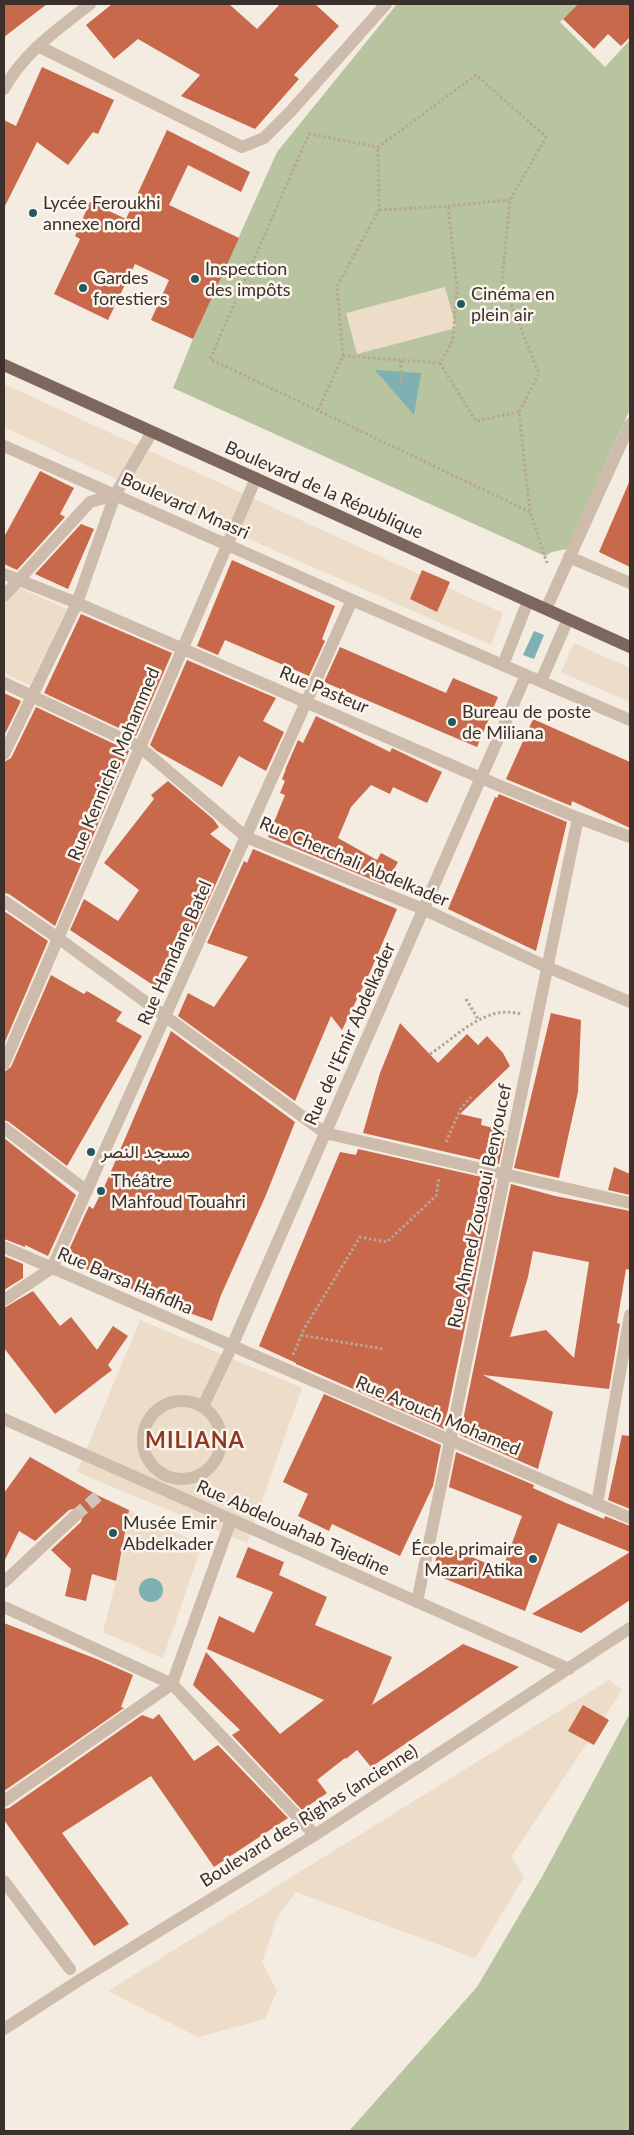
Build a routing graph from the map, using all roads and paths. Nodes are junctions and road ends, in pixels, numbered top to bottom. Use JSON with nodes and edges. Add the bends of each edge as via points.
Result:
{"nodes":[{"id":1,"x":90,"y":4,"type":"edge"},
{"id":2,"x":386,"y":4,"type":"edge"},
{"id":3,"x":38,"y":46,"type":"junction"},
{"id":4,"x":4,"y":89,"type":"edge"},
{"id":5,"x":378,"y":147,"type":"junction"},
{"id":6,"x":510,"y":200,"type":"junction"},
{"id":7,"x":448,"y":206,"type":"junction"},
{"id":8,"x":379,"y":210,"type":"junction"},
{"id":9,"x":343,"y":356,"type":"junction"},
{"id":10,"x":401,"y":360,"type":"junction"},
{"id":11,"x":440,"y":363,"type":"junction"},
{"id":12,"x":4,"y":365,"type":"edge"},
{"id":13,"x":401,"y":383,"type":"dead end"},
{"id":14,"x":318,"y":410,"type":"junction"},
{"id":15,"x":519,"y":412,"type":"junction"},
{"id":16,"x":630,"y":424,"type":"edge"},
{"id":17,"x":152,"y":432,"type":"junction"},
{"id":18,"x":4,"y":446,"type":"edge"},
{"id":19,"x":626,"y":447,"type":"edge"},
{"id":20,"x":256,"y":478,"type":"junction"},
{"id":21,"x":115,"y":495,"type":"junction"},
{"id":22,"x":530,"y":512,"type":"junction"},
{"id":23,"x":227,"y":544,"type":"junction"},
{"id":24,"x":569,"y":557,"type":"junction"},
{"id":25,"x":550,"y":572,"type":"dead end"},
{"id":26,"x":4,"y":574,"type":"edge"},
{"id":27,"x":19,"y":581,"type":"junction"},
{"id":28,"x":630,"y":583,"type":"edge"},
{"id":29,"x":4,"y":596,"type":"edge"},
{"id":30,"x":352,"y":600,"type":"junction"},
{"id":31,"x":528,"y":601,"type":"junction"},
{"id":32,"x":76,"y":603,"type":"junction"},
{"id":33,"x":546,"y":609,"type":"junction"},
{"id":34,"x":568,"y":618,"type":"junction"},
{"id":35,"x":630,"y":647,"type":"edge"},
{"id":36,"x":183,"y":649,"type":"junction"},
{"id":37,"x":503,"y":665,"type":"junction"},
{"id":38,"x":526,"y":675,"type":"junction"},
{"id":39,"x":541,"y":682,"type":"junction"},
{"id":40,"x":4,"y":683,"type":"edge"},
{"id":41,"x":32,"y":695,"type":"junction"},
{"id":42,"x":306,"y":701,"type":"junction"},
{"id":43,"x":630,"y":720,"type":"edge"},
{"id":44,"x":140,"y":747,"type":"junction"},
{"id":45,"x":4,"y":754,"type":"edge"},
{"id":46,"x":481,"y":778,"type":"junction"},
{"id":47,"x":578,"y":818,"type":"junction"},
{"id":48,"x":246,"y":837,"type":"junction"},
{"id":49,"x":630,"y":837,"type":"edge"},
{"id":50,"x":4,"y":901,"type":"edge"},
{"id":51,"x":423,"y":909,"type":"junction"},
{"id":52,"x":58,"y":938,"type":"junction"},
{"id":53,"x":547,"y":967,"type":"junction"},
{"id":54,"x":466,"y":999,"type":"dead end"},
{"id":55,"x":630,"y":1002,"type":"edge"},
{"id":56,"x":165,"y":1016,"type":"junction"},
{"id":57,"x":536,"y":1018,"type":"junction"},
{"id":58,"x":478,"y":1019,"type":"junction"},
{"id":59,"x":430,"y":1054,"type":"dead end"},
{"id":60,"x":4,"y":1064,"type":"edge"},
{"id":61,"x":471,"y":1097,"type":"dead end"},
{"id":62,"x":4,"y":1128,"type":"edge"},
{"id":63,"x":325,"y":1133,"type":"junction"},
{"id":64,"x":443,"y":1161,"type":"junction"},
{"id":65,"x":503,"y":1175,"type":"junction"},
{"id":66,"x":87,"y":1191,"type":"junction"},
{"id":67,"x":630,"y":1203,"type":"edge"},
{"id":68,"x":4,"y":1247,"type":"edge"},
{"id":69,"x":52,"y":1268,"type":"junction"},
{"id":70,"x":4,"y":1300,"type":"edge"},
{"id":71,"x":630,"y":1315,"type":"edge"},
{"id":72,"x":302,"y":1335,"type":"junction"},
{"id":73,"x":232,"y":1346,"type":"junction"},
{"id":74,"x":382,"y":1349,"type":"dead end"},
{"id":75,"x":626,"y":1364,"type":"edge"},
{"id":76,"x":287,"y":1370,"type":"junction"},
{"id":77,"x":204,"y":1406,"type":"junction"},
{"id":78,"x":4,"y":1420,"type":"edge"},
{"id":79,"x":450,"y":1440,"type":"junction"},
{"id":80,"x":169,"y":1477,"type":"junction"},
{"id":81,"x":162,"y":1491,"type":"junction"},
{"id":82,"x":598,"y":1504,"type":"junction"},
{"id":83,"x":75,"y":1516,"type":"tunnel mouth"},
{"id":84,"x":630,"y":1518,"type":"edge"},
{"id":85,"x":230,"y":1520,"type":"junction"},
{"id":86,"x":4,"y":1582,"type":"edge"},
{"id":87,"x":417,"y":1602,"type":"junction"},
{"id":88,"x":4,"y":1607,"type":"edge"},
{"id":89,"x":630,"y":1628,"type":"edge"},
{"id":90,"x":569,"y":1669,"type":"junction"},
{"id":91,"x":172,"y":1684,"type":"junction"},
{"id":92,"x":4,"y":1801,"type":"edge"},
{"id":93,"x":315,"y":1836,"type":"junction"},
{"id":94,"x":4,"y":1881,"type":"edge"},
{"id":95,"x":70,"y":1969,"type":"dead end"},
{"id":96,"x":4,"y":2029,"type":"edge"}],
"edges":[{"from":1,"to":3,"type":"street"},
{"from":2,"to":3,"type":"street","via":[[264,138],[242,147]]},
{"from":3,"to":4,"type":"street","via":[[13,72]]},
{"from":5,"to":6,"type":"path","via":[[476,75],[546,137]]},
{"from":5,"to":8,"type":"path"},
{"from":5,"to":14,"type":"path","via":[[309,134],[210,359]]},
{"from":6,"to":7,"type":"path"},
{"from":6,"to":15,"type":"path","via":[[502,281],[539,374]]},
{"from":7,"to":8,"type":"path"},
{"from":7,"to":11,"type":"path","via":[[457,287],[453,340]]},
{"from":8,"to":9,"type":"path","via":[[337,286]]},
{"from":9,"to":10,"type":"path"},
{"from":9,"to":14,"type":"path"},
{"from":10,"to":11,"type":"path"},
{"from":10,"to":13,"type":"path"},
{"from":11,"to":15,"type":"path","via":[[476,421]]},
{"from":12,"to":17,"type":"main road","name":"Boulevard de la République"},
{"from":14,"to":22,"type":"path"},
{"from":15,"to":22,"type":"path"},
{"from":16,"to":19,"type":"street"},
{"from":17,"to":20,"type":"main road","name":"Boulevard de la République"},
{"from":17,"to":21,"type":"street"},
{"from":18,"to":21,"type":"street","name":"Boulevard Mnasri"},
{"from":19,"to":24,"type":"street"},
{"from":20,"to":23,"type":"street","name":"Rue Kenniche Mohammed"},
{"from":20,"to":31,"type":"main road","name":"Boulevard de la République"},
{"from":21,"to":23,"type":"street","name":"Boulevard Mnasri"},
{"from":21,"to":27,"type":"street","via":[[90,502]]},
{"from":21,"to":32,"type":"street"},
{"from":22,"to":25,"type":"path"},
{"from":23,"to":30,"type":"street","name":"Boulevard Mnasri"},
{"from":23,"to":36,"type":"street","name":"Rue Kenniche Mohammed"},
{"from":24,"to":28,"type":"street"},
{"from":24,"to":33,"type":"street"},
{"from":26,"to":27,"type":"street","name":"Rue Pasteur"},
{"from":27,"to":29,"type":"street"},
{"from":27,"to":32,"type":"street","name":"Rue Pasteur"},
{"from":30,"to":37,"type":"street","name":"Boulevard Mnasri"},
{"from":30,"to":42,"type":"street","name":"Rue Hamdane Batel"},
{"from":31,"to":33,"type":"main road","name":"Boulevard de la République"},
{"from":31,"to":37,"type":"street"},
{"from":32,"to":36,"type":"street","name":"Rue Pasteur"},
{"from":32,"to":41,"type":"street"},
{"from":33,"to":34,"type":"main road","name":"Boulevard de la République"},
{"from":34,"to":35,"type":"main road","name":"Boulevard de la République"},
{"from":34,"to":39,"type":"street"},
{"from":36,"to":42,"type":"street","name":"Rue Pasteur"},
{"from":36,"to":44,"type":"street","name":"Rue Kenniche Mohammed"},
{"from":37,"to":38,"type":"street","name":"Boulevard Mnasri"},
{"from":38,"to":39,"type":"street","name":"Boulevard Mnasri"},
{"from":38,"to":46,"type":"street","name":"Rue de l'Emir Abdelkader"},
{"from":39,"to":43,"type":"street","name":"Boulevard Mnasri"},
{"from":40,"to":41,"type":"street","name":"Rue Cherchali Abdelkader"},
{"from":41,"to":44,"type":"street","name":"Rue Cherchali Abdelkader"},
{"from":41,"to":45,"type":"street"},
{"from":42,"to":46,"type":"street","name":"Rue Pasteur"},
{"from":42,"to":48,"type":"street","name":"Rue Hamdane Batel"},
{"from":44,"to":48,"type":"street","name":"Rue Cherchali Abdelkader"},
{"from":44,"to":52,"type":"street","name":"Rue Kenniche Mohammed"},
{"from":46,"to":47,"type":"street","name":"Rue Pasteur"},
{"from":46,"to":51,"type":"street","name":"Rue de l'Emir Abdelkader"},
{"from":47,"to":49,"type":"street","name":"Rue Pasteur"},
{"from":47,"to":53,"type":"street","name":"Rue Ahmed Zouaoui Benyoucef"},
{"from":48,"to":51,"type":"street","name":"Rue Cherchali Abdelkader"},
{"from":48,"to":56,"type":"street","name":"Rue Hamdane Batel"},
{"from":50,"to":52,"type":"street"},
{"from":51,"to":53,"type":"street","name":"Rue Cherchali Abdelkader"},
{"from":51,"to":63,"type":"street","name":"Rue de l'Emir Abdelkader"},
{"from":52,"to":56,"type":"street"},
{"from":52,"to":60,"type":"street","name":"Rue Kenniche Mohammed"},
{"from":53,"to":55,"type":"street","name":"Rue Cherchali Abdelkader"},
{"from":53,"to":57,"type":"street","name":"Rue Ahmed Zouaoui Benyoucef"},
{"from":54,"to":58,"type":"path"},
{"from":56,"to":63,"type":"street"},
{"from":56,"to":66,"type":"street","name":"Rue Hamdane Batel"},
{"from":57,"to":58,"type":"path","via":[[503,1012]]},
{"from":57,"to":65,"type":"street","name":"Rue Ahmed Zouaoui Benyoucef"},
{"from":58,"to":59,"type":"path"},
{"from":61,"to":64,"type":"path","via":[[456,1117]]},
{"from":62,"to":66,"type":"street"},
{"from":63,"to":64,"type":"street"},
{"from":63,"to":73,"type":"street","name":"Rue de l'Emir Abdelkader"},
{"from":64,"to":65,"type":"street"},
{"from":64,"to":72,"type":"path","via":[[436,1196],[387,1242],[360,1237]]},
{"from":65,"to":67,"type":"street"},
{"from":65,"to":79,"type":"street","name":"Rue Ahmed Zouaoui Benyoucef"},
{"from":66,"to":69,"type":"street","name":"Rue Hamdane Batel"},
{"from":68,"to":69,"type":"street","name":"Rue Barsa Hafidha"},
{"from":69,"to":70,"type":"street"},
{"from":69,"to":73,"type":"street","name":"Rue Barsa Hafidha"},
{"from":71,"to":75,"type":"street"},
{"from":72,"to":74,"type":"path"},
{"from":72,"to":76,"type":"path"},
{"from":73,"to":76,"type":"street","name":"Rue Arouch Mohamed"},
{"from":73,"to":77,"type":"street","name":"Rue de l'Emir Abdelkader"},
{"from":75,"to":82,"type":"street"},
{"from":76,"to":79,"type":"street","name":"Rue Arouch Mohamed"},
{"from":77,"to":80,"type":"street","via":[[221,1429],[218,1457],[210,1469],[198,1477],[183,1480]]},
{"from":77,"to":80,"type":"street","via":[[191,1401],[172,1402],[154,1411],[147,1422],[143,1448],[149,1461]]},
{"from":78,"to":81,"type":"street","name":"Rue Abdelouahab Tajedine"},
{"from":79,"to":82,"type":"street","name":"Rue Arouch Mohamed"},
{"from":79,"to":87,"type":"street","name":"Rue Ahmed Zouaoui Benyoucef"},
{"from":80,"to":81,"type":"street"},
{"from":81,"to":85,"type":"street","name":"Rue Abdelouahab Tajedine"},
{"from":82,"to":84,"type":"street","name":"Rue Arouch Mohamed"},
{"from":83,"to":86,"type":"street"},
{"from":85,"to":87,"type":"street","name":"Rue Abdelouahab Tajedine"},
{"from":85,"to":91,"type":"street"},
{"from":87,"to":90,"type":"street","name":"Rue Abdelouahab Tajedine"},
{"from":88,"to":91,"type":"street"},
{"from":89,"to":90,"type":"street","name":"Boulevard des Righas (ancienne)"},
{"from":90,"to":93,"type":"street","name":"Boulevard des Righas (ancienne)"},
{"from":91,"to":92,"type":"street"},
{"from":91,"to":93,"type":"street"},
{"from":93,"to":96,"type":"street","name":"Boulevard des Righas (ancienne)"},
{"from":94,"to":95,"type":"street"}]}
